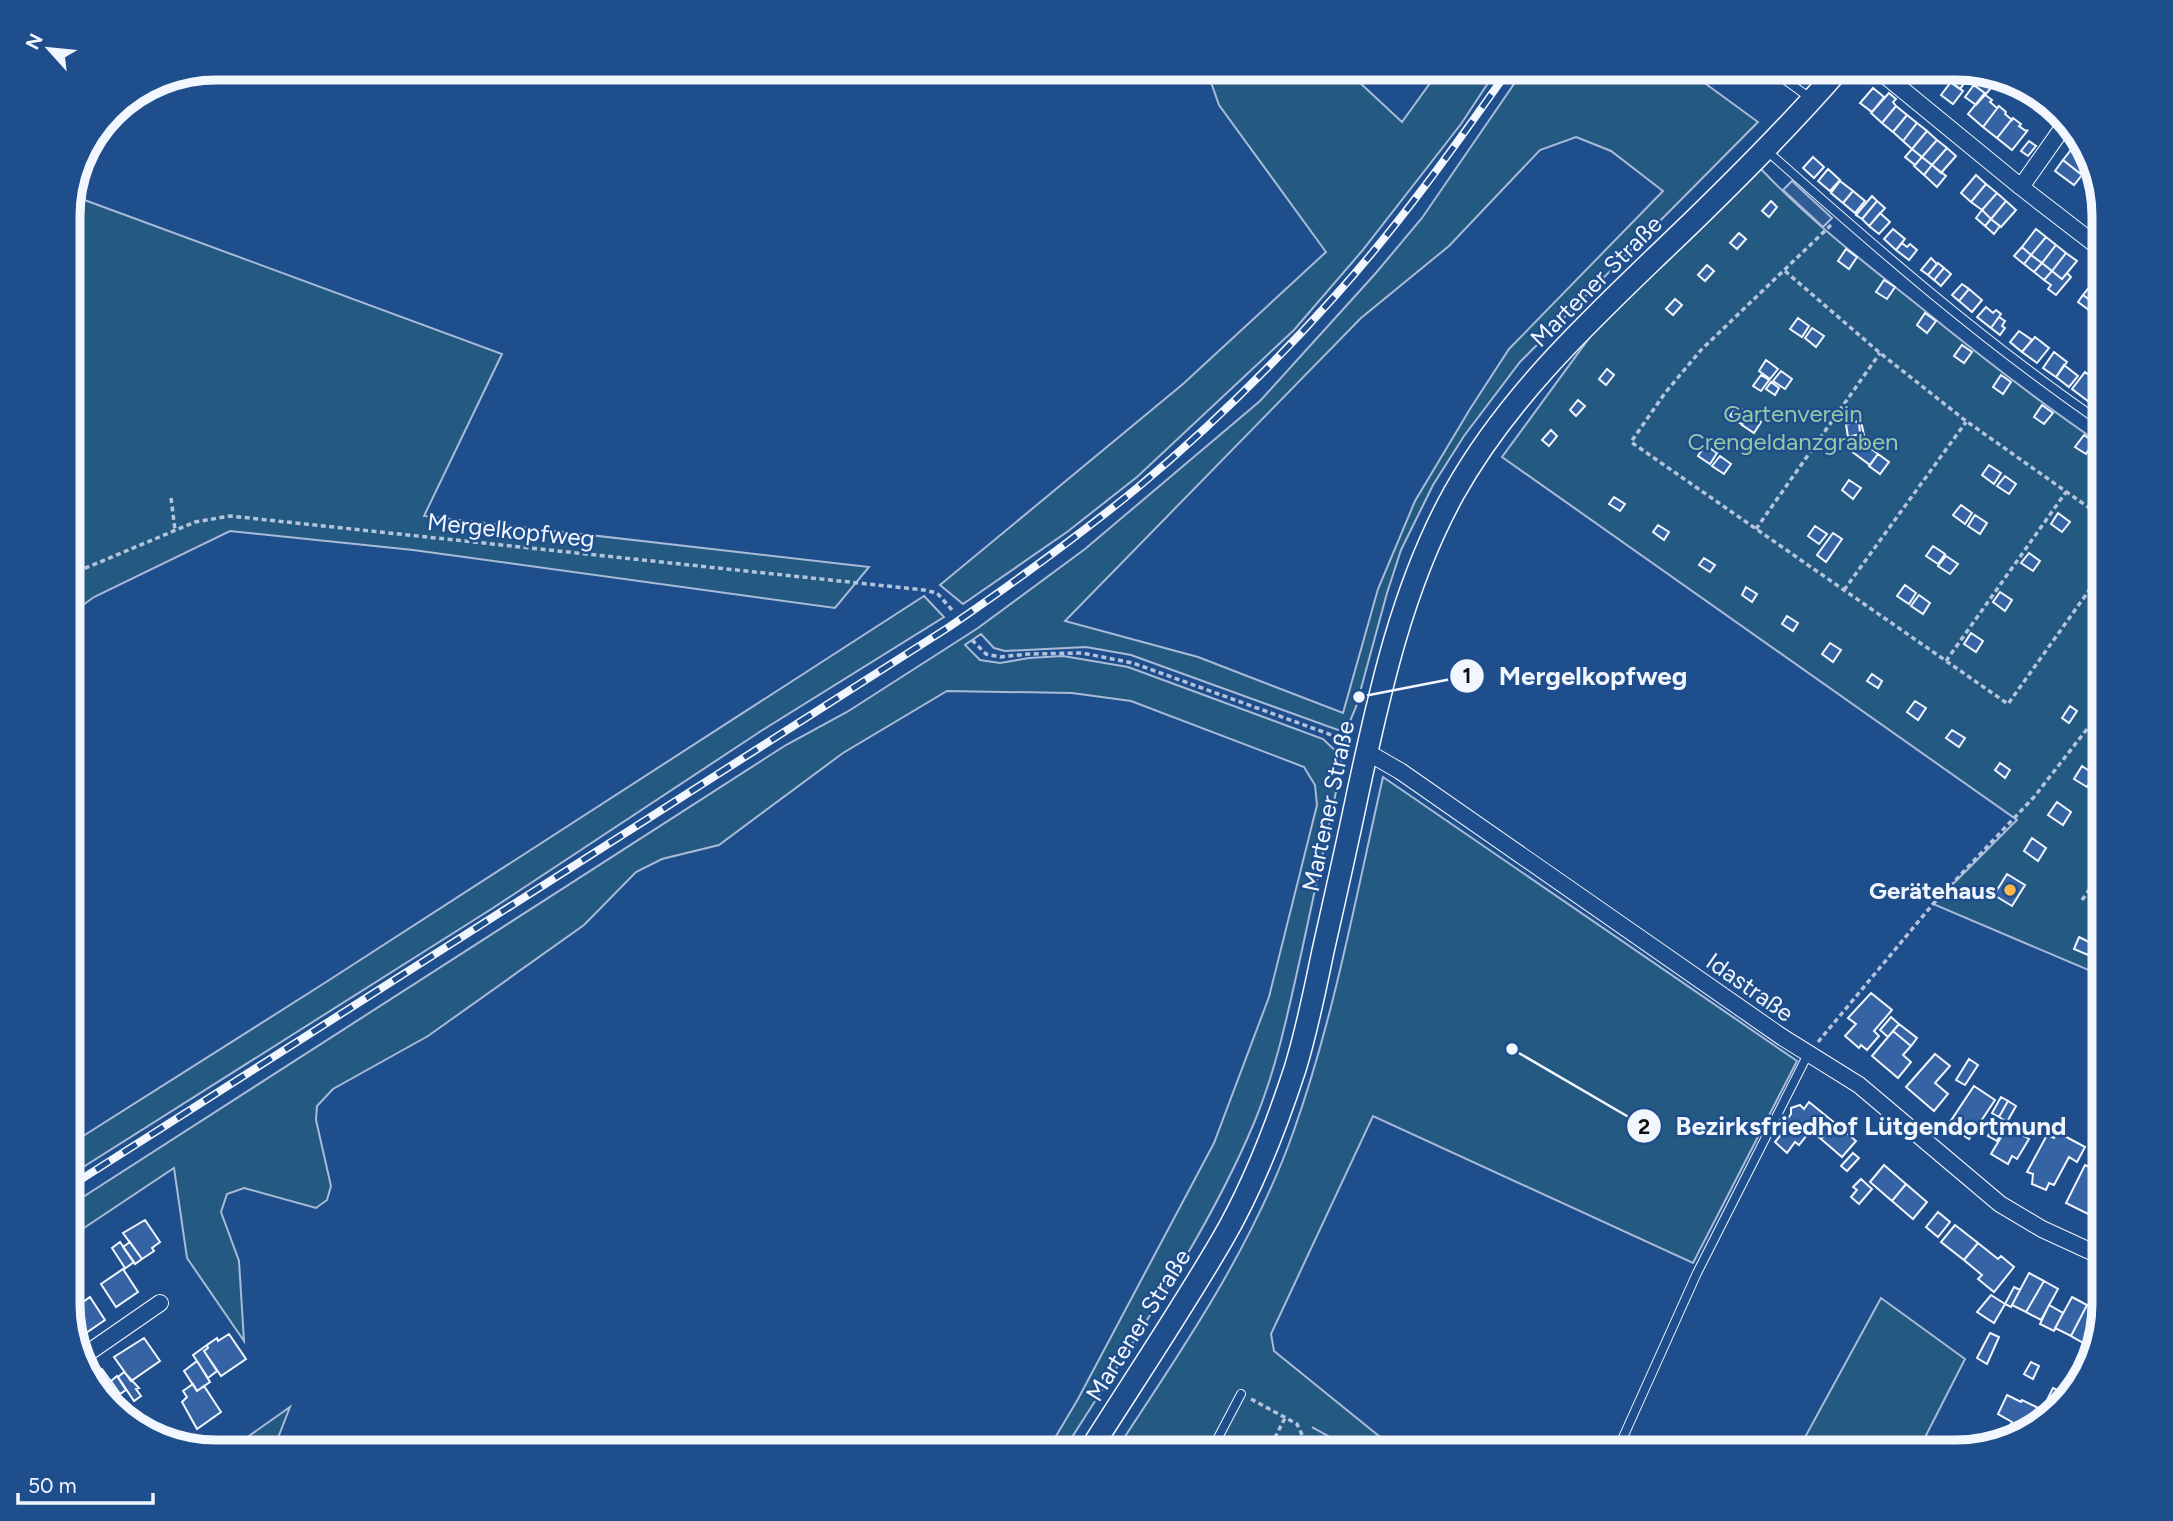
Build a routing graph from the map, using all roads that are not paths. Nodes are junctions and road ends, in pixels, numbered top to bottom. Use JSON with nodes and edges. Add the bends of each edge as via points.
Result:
{"nodes":[{"id":1,"x":1785,"y":80,"type":"edge"},
{"id":2,"x":1830,"y":80,"type":"edge"},
{"id":3,"x":1891,"y":80,"type":"edge"},
{"id":4,"x":1812,"y":100,"type":"junction"},
{"id":5,"x":2061,"y":130,"type":"edge"},
{"id":6,"x":1766,"y":150,"type":"junction"},
{"id":7,"x":2021,"y":187,"type":"junction"},
{"id":8,"x":2092,"y":242,"type":"edge"},
{"id":9,"x":2092,"y":416,"type":"edge"},
{"id":10,"x":1367,"y":752,"type":"junction"},
{"id":11,"x":1808,"y":1054,"type":"junction"},
{"id":12,"x":2092,"y":1252,"type":"edge"},
{"id":13,"x":160,"y":1303,"type":"dead end"},
{"id":14,"x":89,"y":1352,"type":"edge"},
{"id":15,"x":1241,"y":1394,"type":"road end"},
{"id":16,"x":1096,"y":1440,"type":"edge"},
{"id":17,"x":1217,"y":1440,"type":"edge"},
{"id":18,"x":1622,"y":1440,"type":"edge"}],
"edges":[{"from":1,"to":4,"type":"lane"},
{"from":2,"to":4,"type":"street","name":"Martener Straße"},
{"from":3,"to":7,"type":"street"},
{"from":4,"to":6,"type":"street","name":"Martener Straße"},
{"from":5,"to":7,"type":"street"},
{"from":6,"to":9,"type":"lane","via":[[1942,302]]},
{"from":6,"to":10,"type":"street","name":"Martener Straße","via":[[1565,347],[1477,455],[1431,538],[1411,588]]},
{"from":7,"to":8,"type":"street"},
{"from":10,"to":11,"type":"street","name":"Idastraße"},
{"from":10,"to":16,"type":"street","name":"Martener Straße","via":[[1311,1006],[1275,1127],[1223,1239]]},
{"from":11,"to":12,"type":"street","name":"Idastraße","via":[[1859,1085],[2000,1204]]},
{"from":11,"to":18,"type":"lane","via":[[1698,1273]]},
{"from":13,"to":14,"type":"street"},
{"from":15,"to":17,"type":"lane"}]}
